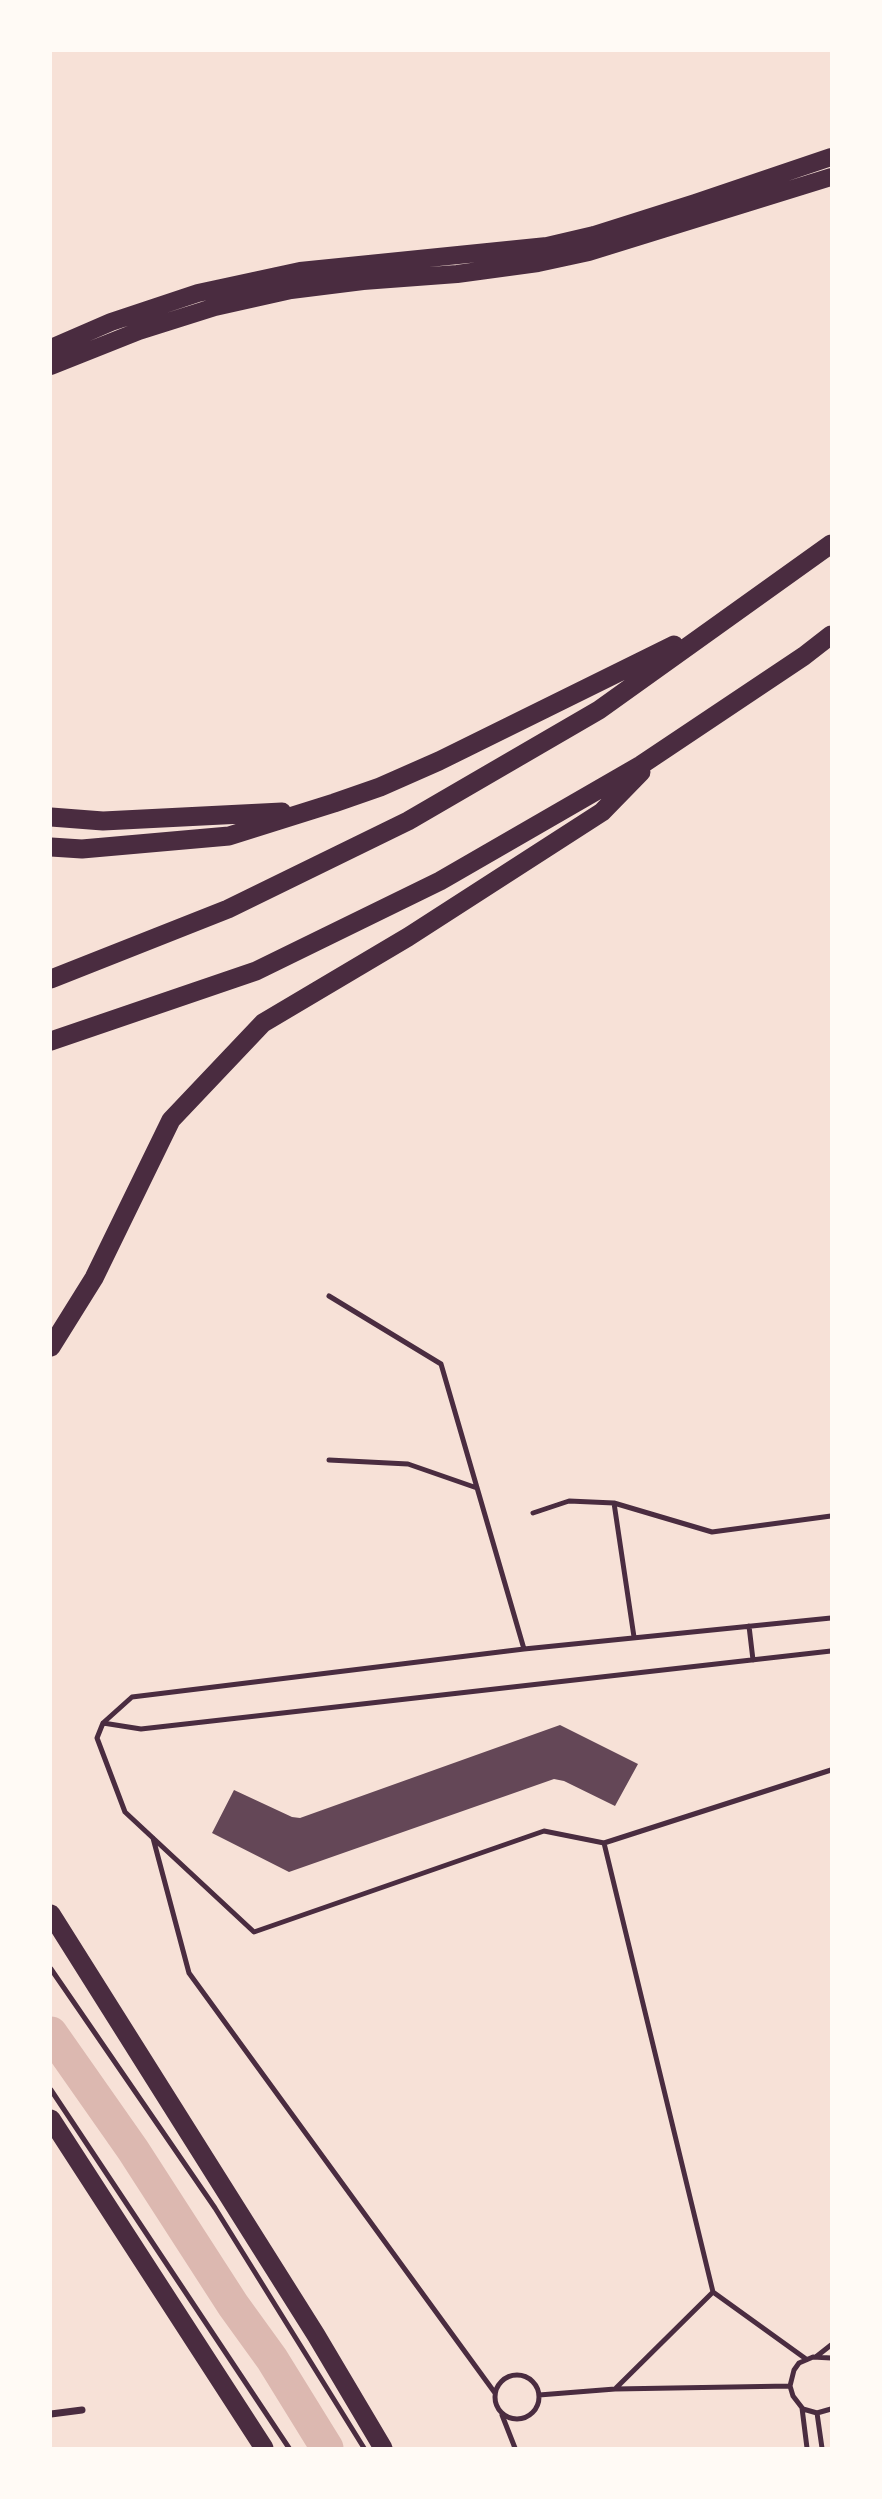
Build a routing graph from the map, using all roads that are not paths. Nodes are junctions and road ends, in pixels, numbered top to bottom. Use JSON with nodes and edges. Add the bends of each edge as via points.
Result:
{"nodes":[{"id":1,"x":831,"y":157,"type":"edge"},
{"id":2,"x":831,"y":177,"type":"edge"},
{"id":3,"x":51,"y":348,"type":"edge"},
{"id":4,"x":51,"y":366,"type":"edge"},
{"id":5,"x":831,"y":544,"type":"edge"},
{"id":6,"x":732,"y":615,"type":"junction"},
{"id":7,"x":831,"y":635,"type":"edge"},
{"id":8,"x":658,"y":754,"type":"junction"},
{"id":9,"x":307,"y":811,"type":"junction"},
{"id":10,"x":51,"y":817,"type":"edge"},
{"id":11,"x":51,"y":847,"type":"edge"},
{"id":12,"x":51,"y":979,"type":"edge"},
{"id":13,"x":51,"y":1041,"type":"edge"},
{"id":14,"x":329,"y":1296,"type":"dead end"},
{"id":15,"x":51,"y":1347,"type":"edge"},
{"id":16,"x":329,"y":1460,"type":"dead end"},
{"id":17,"x":477,"y":1488,"type":"junction"},
{"id":18,"x":614,"y":1503,"type":"junction"},
{"id":19,"x":533,"y":1513,"type":"dead end"},
{"id":20,"x":831,"y":1516,"type":"edge"},
{"id":21,"x":831,"y":1618,"type":"edge"},
{"id":22,"x":749,"y":1626,"type":"junction"},
{"id":23,"x":634,"y":1637,"type":"junction"},
{"id":24,"x":524,"y":1649,"type":"junction"},
{"id":25,"x":831,"y":1651,"type":"edge"},
{"id":26,"x":753,"y":1660,"type":"junction"},
{"id":27,"x":103,"y":1723,"type":"junction"},
{"id":28,"x":831,"y":1770,"type":"edge"},
{"id":29,"x":153,"y":1838,"type":"junction"},
{"id":30,"x":604,"y":1843,"type":"junction"},
{"id":31,"x":51,"y":1914,"type":"edge"},
{"id":32,"x":51,"y":1969,"type":"edge"},
{"id":33,"x":51,"y":2090,"type":"edge"},
{"id":34,"x":51,"y":2119,"type":"edge"},
{"id":35,"x":713,"y":2292,"type":"junction"},
{"id":36,"x":831,"y":2345,"type":"edge"},
{"id":37,"x":816,"y":2357,"type":"junction"},
{"id":38,"x":831,"y":2358,"type":"edge"},
{"id":39,"x":806,"y":2359,"type":"junction"},
{"id":40,"x":789,"y":2386,"type":"junction"},
{"id":41,"x":615,"y":2389,"type":"junction"},
{"id":42,"x":495,"y":2393,"type":"junction"},
{"id":43,"x":539,"y":2395,"type":"junction"},
{"id":44,"x":802,"y":2408,"type":"junction"},
{"id":45,"x":831,"y":2409,"type":"edge"},
{"id":46,"x":82,"y":2410,"type":"dead end"},
{"id":47,"x":502,"y":2413,"type":"junction"},
{"id":48,"x":817,"y":2413,"type":"junction"},
{"id":49,"x":51,"y":2414,"type":"edge"},
{"id":50,"x":264,"y":2448,"type":"edge"},
{"id":51,"x":289,"y":2448,"type":"edge"},
{"id":52,"x":364,"y":2448,"type":"edge"},
{"id":53,"x":383,"y":2448,"type":"edge"},
{"id":54,"x":514,"y":2448,"type":"edge"},
{"id":55,"x":807,"y":2448,"type":"edge"},
{"id":56,"x":822,"y":2448,"type":"edge"}],
"edges":[{"from":1,"to":3,"type":"main road","via":[[547,247],[300,271],[198,293]]},
{"from":2,"to":4,"type":"main road","via":[[589,253],[457,274],[290,290],[215,307]]},
{"from":5,"to":6,"type":"highway"},
{"from":6,"to":9,"type":"highway","via":[[439,761]]},
{"from":6,"to":12,"type":"highway","via":[[599,710],[408,821],[228,909]]},
{"from":7,"to":8,"type":"highway"},
{"from":8,"to":13,"type":"highway","via":[[440,881],[256,971]]},
{"from":8,"to":15,"type":"highway","via":[[602,813],[263,1024],[171,1120],[94,1278]]},
{"from":9,"to":10,"type":"highway","via":[[103,821]]},
{"from":9,"to":11,"type":"highway","via":[[229,836],[82,849]]},
{"from":14,"to":17,"type":"lane","via":[[441,1364]]},
{"from":16,"to":17,"type":"lane","via":[[408,1464]]},
{"from":17,"to":24,"type":"lane"},
{"from":18,"to":19,"type":"lane","via":[[569,1501]]},
{"from":18,"to":20,"type":"lane","via":[[712,1532]]},
{"from":18,"to":23,"type":"lane"},
{"from":21,"to":22,"type":"lane"},
{"from":22,"to":23,"type":"lane"},
{"from":22,"to":26,"type":"lane"},
{"from":23,"to":24,"type":"lane"},
{"from":24,"to":27,"type":"lane","via":[[132,1697]]},
{"from":25,"to":26,"type":"lane"},
{"from":26,"to":27,"type":"lane","via":[[142,1728]]},
{"from":27,"to":29,"type":"lane","via":[[97,1738],[125,1812]]},
{"from":28,"to":30,"type":"lane"},
{"from":29,"to":30,"type":"lane","via":[[254,1932],[544,1831]]},
{"from":29,"to":42,"type":"lane","via":[[189,1973]]},
{"from":30,"to":35,"type":"lane"},
{"from":31,"to":53,"type":"highway"},
{"from":32,"to":52,"type":"lane","via":[[215,2208]]},
{"from":33,"to":51,"type":"lane"},
{"from":34,"to":50,"type":"highway"},
{"from":35,"to":39,"type":"lane"},
{"from":35,"to":41,"type":"lane"},
{"from":36,"to":37,"type":"lane"},
{"from":37,"to":38,"type":"lane"},
{"from":37,"to":39,"type":"lane"},
{"from":39,"to":40,"type":"lane","via":[[793,2370]]},
{"from":40,"to":41,"type":"lane"},
{"from":40,"to":44,"type":"lane"},
{"from":41,"to":43,"type":"lane"},
{"from":42,"to":43,"type":"lane","via":[[502,2381],[515,2375],[535,2384]]},
{"from":42,"to":47,"type":"lane"},
{"from":43,"to":47,"type":"lane","via":[[538,2405],[528,2416],[514,2419]]},
{"from":44,"to":48,"type":"lane"},
{"from":44,"to":55,"type":"lane"},
{"from":45,"to":48,"type":"lane"},
{"from":46,"to":49,"type":"street"},
{"from":47,"to":54,"type":"lane"},
{"from":48,"to":56,"type":"lane"}]}
